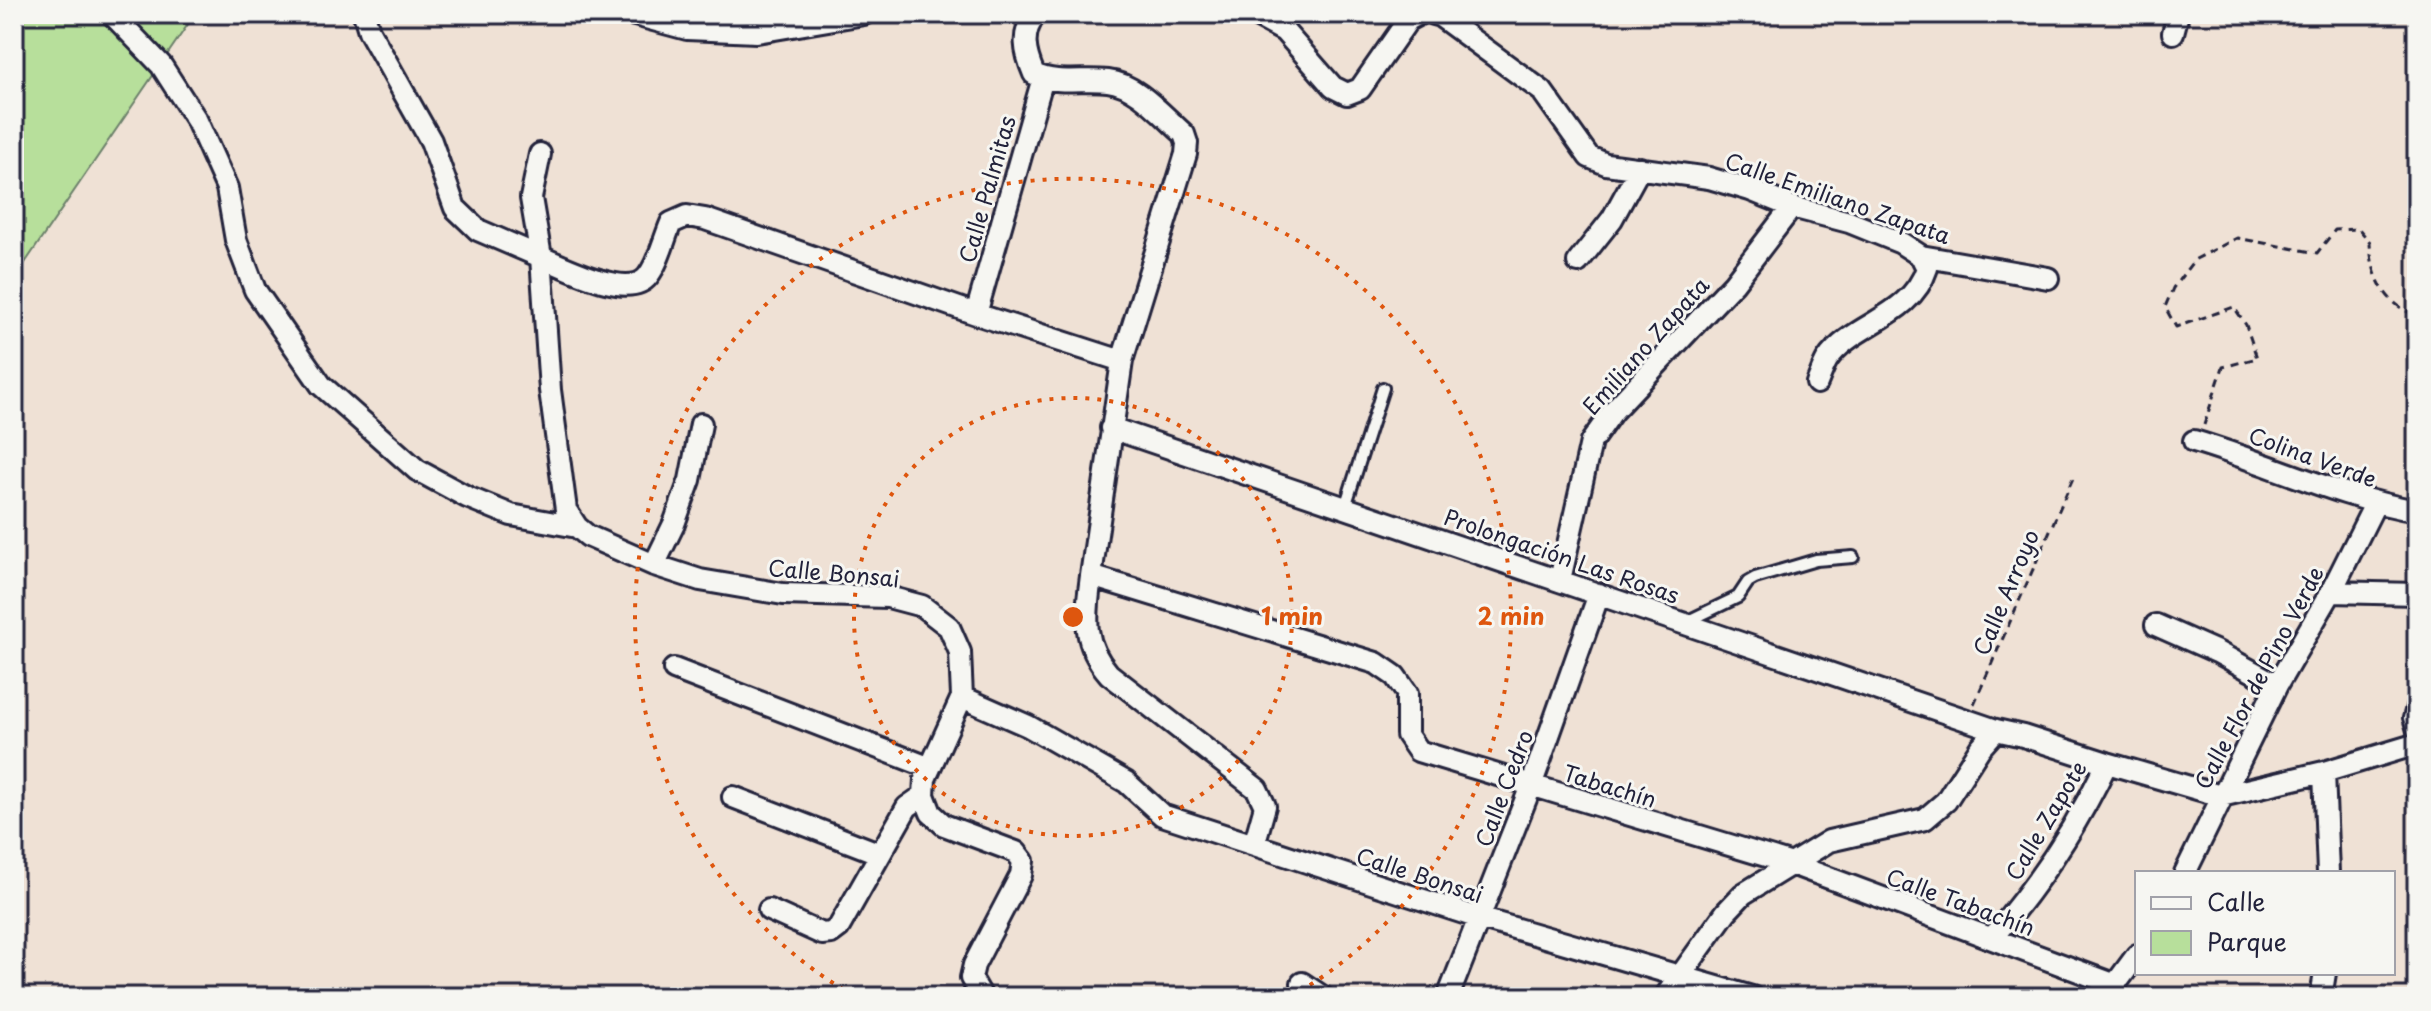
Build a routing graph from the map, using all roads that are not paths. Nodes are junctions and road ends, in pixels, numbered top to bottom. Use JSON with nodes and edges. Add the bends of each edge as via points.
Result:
{"nodes":[{"id":1,"x":112,"y":14,"type":"edge"},
{"id":2,"x":364,"y":14,"type":"edge"},
{"id":3,"x":631,"y":14,"type":"edge"},
{"id":4,"x":864,"y":14,"type":"edge"},
{"id":5,"x":1036,"y":14,"type":"edge"},
{"id":6,"x":1253,"y":14,"type":"edge"},
{"id":7,"x":1419,"y":14,"type":"edge"},
{"id":8,"x":1433,"y":14,"type":"edge"},
{"id":9,"x":1043,"y":78,"type":"junction"},
{"id":10,"x":540,"y":154,"type":"dead end"},
{"id":11,"x":1640,"y":168,"type":"junction"},
{"id":12,"x":1792,"y":207,"type":"junction"},
{"id":13,"x":1921,"y":256,"type":"junction"},
{"id":14,"x":541,"y":257,"type":"junction"},
{"id":15,"x":1578,"y":262,"type":"dead end"},
{"id":16,"x":2048,"y":278,"type":"dead end"},
{"id":17,"x":976,"y":314,"type":"junction"},
{"id":18,"x":1122,"y":361,"type":"junction"},
{"id":19,"x":1817,"y":383,"type":"dead end"},
{"id":20,"x":1383,"y":388,"type":"dead end"},
{"id":21,"x":701,"y":424,"type":"dead end"},
{"id":22,"x":1111,"y":428,"type":"junction"},
{"id":23,"x":2194,"y":441,"type":"road end"},
{"id":24,"x":2375,"y":504,"type":"junction"},
{"id":25,"x":1345,"y":507,"type":"junction"},
{"id":26,"x":2417,"y":511,"type":"edge"},
{"id":27,"x":577,"y":527,"type":"junction"},
{"id":28,"x":1853,"y":557,"type":"dead end"},
{"id":29,"x":654,"y":565,"type":"junction"},
{"id":30,"x":1091,"y":576,"type":"junction"},
{"id":31,"x":1560,"y":580,"type":"junction"},
{"id":32,"x":2331,"y":592,"type":"junction"},
{"id":33,"x":1599,"y":594,"type":"junction"},
{"id":34,"x":2417,"y":594,"type":"edge"},
{"id":35,"x":1685,"y":623,"type":"junction"},
{"id":36,"x":2156,"y":625,"type":"dead end"},
{"id":37,"x":674,"y":669,"type":"dead end"},
{"id":38,"x":2277,"y":685,"type":"junction"},
{"id":39,"x":2417,"y":688,"type":"edge"},
{"id":40,"x":962,"y":697,"type":"junction"},
{"id":41,"x":1996,"y":730,"type":"junction"},
{"id":42,"x":2417,"y":744,"type":"edge"},
{"id":43,"x":2107,"y":763,"type":"junction"},
{"id":44,"x":928,"y":767,"type":"junction"},
{"id":45,"x":2324,"y":772,"type":"junction"},
{"id":46,"x":1531,"y":786,"type":"junction"},
{"id":47,"x":924,"y":795,"type":"junction"},
{"id":48,"x":2221,"y":796,"type":"junction"},
{"id":49,"x":733,"y":797,"type":"dead end"},
{"id":50,"x":1254,"y":845,"type":"junction"},
{"id":51,"x":878,"y":853,"type":"junction"},
{"id":52,"x":1789,"y":863,"type":"junction"},
{"id":53,"x":2186,"y":871,"type":"edge"},
{"id":54,"x":2328,"y":871,"type":"edge"},
{"id":55,"x":769,"y":910,"type":"dead end"},
{"id":56,"x":1479,"y":918,"type":"junction"},
{"id":57,"x":1992,"y":938,"type":"junction"},
{"id":58,"x":2135,"y":958,"type":"edge"},
{"id":59,"x":1679,"y":974,"type":"junction"},
{"id":60,"x":2325,"y":975,"type":"edge"},
{"id":61,"x":1302,"y":983,"type":"dead end"},
{"id":62,"x":2111,"y":991,"type":"edge"},
{"id":63,"x":982,"y":997,"type":"edge"},
{"id":64,"x":1323,"y":997,"type":"edge"},
{"id":65,"x":1448,"y":997,"type":"edge"},
{"id":66,"x":1665,"y":997,"type":"edge"},
{"id":67,"x":1752,"y":997,"type":"edge"},
{"id":68,"x":2321,"y":997,"type":"edge"}],
"edges":[{"from":1,"to":27,"type":"street","name":"Calle Bonsai","via":[[161,65],[197,121],[227,188],[236,240],[255,290],[321,385],[417,470],[511,515]]},
{"from":2,"to":14,"type":"street","via":[[431,141],[455,208],[478,230]]},
{"from":3,"to":4,"type":"street","via":[[687,29],[757,32]]},
{"from":5,"to":9,"type":"street","via":[[1025,38],[1027,57],[1034,74]]},
{"from":6,"to":7,"type":"street","via":[[1284,31],[1333,87],[1347,94],[1360,89],[1408,20]]},
{"from":8,"to":11,"type":"street","name":"Calle Emiliano Zapata","via":[[1542,91],[1589,157]]},
{"from":9,"to":17,"type":"street","name":"Calle Palmitas"},
{"from":9,"to":18,"type":"street","via":[[1125,85],[1184,134],[1187,143]]},
{"from":10,"to":14,"type":"street","via":[[531,198]]},
{"from":11,"to":12,"type":"street","name":"Calle Emiliano Zapata","via":[[1709,178]]},
{"from":11,"to":15,"type":"street","via":[[1612,219]]},
{"from":12,"to":13,"type":"street","name":"Calle Emiliano Zapata","via":[[1849,222]]},
{"from":12,"to":31,"type":"street","name":"Emiliano Zapata","via":[[1734,283],[1613,411],[1591,442]]},
{"from":13,"to":16,"type":"street","name":"Calle Emiliano Zapata"},
{"from":13,"to":19,"type":"street","via":[[1927,268],[1922,284],[1884,319],[1845,342],[1827,360]]},
{"from":14,"to":17,"type":"street","via":[[610,284],[632,286],[647,278],[671,223],[687,216]]},
{"from":14,"to":27,"type":"street","via":[[550,390],[566,510]]},
{"from":17,"to":18,"type":"street"},
{"from":18,"to":22,"type":"street"},
{"from":20,"to":25,"type":"lane"},
{"from":21,"to":29,"type":"street","via":[[690,480]]},
{"from":22,"to":25,"type":"street","name":"Prolongación Las Rosas"},
{"from":22,"to":30,"type":"street"},
{"from":23,"to":24,"type":"street","name":"Colina Verde"},
{"from":24,"to":26,"type":"street","name":"Colina Verde"},
{"from":24,"to":32,"type":"street","name":"Calle Flor de Pino Verde"},
{"from":25,"to":31,"type":"street","name":"Prolongación Las Rosas"},
{"from":27,"to":29,"type":"street","name":"Calle Bonsai"},
{"from":28,"to":35,"type":"lane","via":[[1816,560],[1755,578],[1738,597]]},
{"from":29,"to":40,"type":"street","name":"Calle Bonsai","via":[[743,588],[888,597],[922,606],[949,627],[960,652]]},
{"from":30,"to":46,"type":"street","name":"Tabachín","via":[[1376,663],[1407,693],[1407,735],[1418,751]]},
{"from":30,"to":50,"type":"street","via":[[1088,637],[1096,659],[1257,789],[1265,806]]},
{"from":31,"to":33,"type":"street","name":"Prolongación Las Rosas"},
{"from":32,"to":34,"type":"street"},
{"from":32,"to":38,"type":"street","name":"Calle Flor de Pino Verde"},
{"from":33,"to":35,"type":"street","name":"Prolongación Las Rosas"},
{"from":33,"to":46,"type":"street","name":"Calle Cedro"},
{"from":35,"to":41,"type":"street","name":"Prolongación Las Rosas"},
{"from":36,"to":38,"type":"street"},
{"from":37,"to":44,"type":"street"},
{"from":38,"to":48,"type":"street","name":"Calle Flor de Pino Verde"},
{"from":39,"to":42,"type":"lane","via":[[2409,718]]},
{"from":40,"to":44,"type":"street"},
{"from":40,"to":50,"type":"street","name":"Calle Bonsai","via":[[1028,726],[1126,782],[1162,815]]},
{"from":41,"to":43,"type":"street","name":"Prolongación Las Rosas"},
{"from":41,"to":52,"type":"street","via":[[1946,801],[1925,819],[1829,841]]},
{"from":42,"to":45,"type":"street"},
{"from":43,"to":48,"type":"street","name":"Prolongación Las Rosas"},
{"from":43,"to":57,"type":"street","name":"Calle Zapote","via":[[2038,883]]},
{"from":44,"to":47,"type":"street"},
{"from":45,"to":48,"type":"street"},
{"from":45,"to":54,"type":"street"},
{"from":46,"to":52,"type":"street","name":"Tabachín"},
{"from":46,"to":56,"type":"street","name":"Calle Cedro"},
{"from":47,"to":51,"type":"street","via":[[907,807]]},
{"from":47,"to":63,"type":"street","via":[[931,813],[944,825],[1016,852],[1023,861],[1021,875],[974,965],[971,978]]},
{"from":48,"to":53,"type":"street","name":"Calle Flor de Pino Verde"},
{"from":49,"to":51,"type":"street"},
{"from":50,"to":56,"type":"street","name":"Calle Bonsai"},
{"from":51,"to":55,"type":"street","via":[[831,933],[822,934]]},
{"from":52,"to":57,"type":"street","name":"Calle Tabachín"},
{"from":52,"to":59,"type":"street","via":[[1743,894]]},
{"from":56,"to":59,"type":"street","name":"Calle Bonsai"},
{"from":56,"to":65,"type":"street","name":"Calle Cedro"},
{"from":57,"to":62,"type":"street","name":"Calle Tabachín"},
{"from":58,"to":62,"type":"street"},
{"from":59,"to":66,"type":"street"},
{"from":59,"to":67,"type":"street","name":"Calle Bonsai"},
{"from":60,"to":68,"type":"street"},
{"from":61,"to":64,"type":"street"}]}
